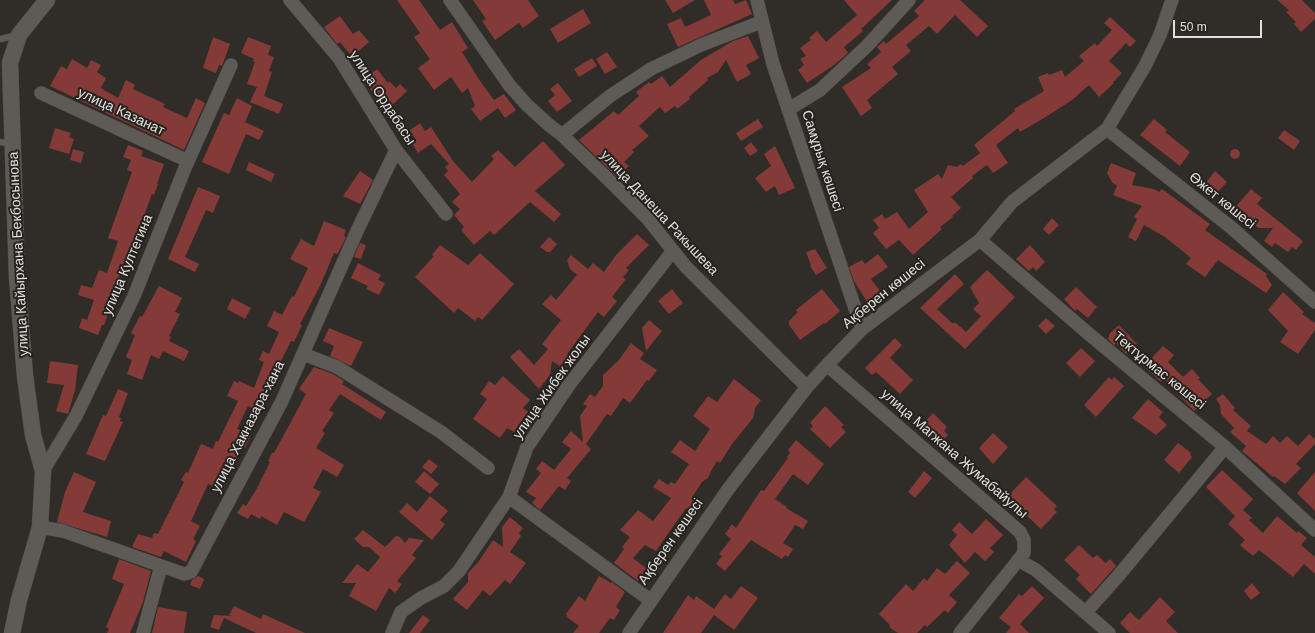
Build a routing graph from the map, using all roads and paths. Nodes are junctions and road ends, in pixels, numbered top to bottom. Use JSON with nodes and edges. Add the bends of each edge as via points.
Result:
{"nodes":[{"id":1,"x":47,"y":0,"type":"edge"},
{"id":2,"x":290,"y":0,"type":"edge"},
{"id":3,"x":450,"y":0,"type":"edge"},
{"id":4,"x":757,"y":0,"type":"edge"},
{"id":5,"x":909,"y":0,"type":"edge"},
{"id":6,"x":1172,"y":0,"type":"edge"},
{"id":7,"x":761,"y":22,"type":"junction"},
{"id":8,"x":19,"y":34,"type":"junction"},
{"id":9,"x":0,"y":39,"type":"edge"},
{"id":10,"x":231,"y":65,"type":"dead end"},
{"id":11,"x":41,"y":93,"type":"dead end"},
{"id":12,"x":789,"y":109,"type":"junction"},
{"id":13,"x":1107,"y":129,"type":"junction"},
{"id":14,"x":562,"y":135,"type":"junction"},
{"id":15,"x":7,"y":143,"type":"edge"},
{"id":16,"x":396,"y":150,"type":"junction"},
{"id":17,"x":188,"y":161,"type":"junction"},
{"id":18,"x":446,"y":214,"type":"dead end"},
{"id":19,"x":980,"y":240,"type":"junction"},
{"id":20,"x":672,"y":252,"type":"junction"},
{"id":21,"x":1315,"y":302,"type":"edge"},
{"id":22,"x":862,"y":330,"type":"junction"},
{"id":23,"x":303,"y":354,"type":"junction"},
{"id":24,"x":827,"y":365,"type":"junction"},
{"id":25,"x":807,"y":387,"type":"junction"},
{"id":26,"x":1225,"y":447,"type":"junction"},
{"id":27,"x":488,"y":468,"type":"dead end"},
{"id":28,"x":43,"y":471,"type":"junction"},
{"id":29,"x":509,"y":497,"type":"junction"},
{"id":30,"x":40,"y":527,"type":"junction"},
{"id":31,"x":1315,"y":530,"type":"edge"},
{"id":32,"x":1018,"y":560,"type":"junction"},
{"id":33,"x":161,"y":566,"type":"junction"},
{"id":34,"x":650,"y":600,"type":"junction"},
{"id":35,"x":1086,"y":612,"type":"junction"},
{"id":36,"x":12,"y":633,"type":"edge"},
{"id":37,"x":143,"y":633,"type":"edge"},
{"id":38,"x":392,"y":633,"type":"edge"},
{"id":39,"x":629,"y":633,"type":"edge"},
{"id":40,"x":960,"y":633,"type":"edge"},
{"id":41,"x":1109,"y":633,"type":"edge"}],
"edges":[{"from":1,"to":8,"type":"street","name":"улица Кайырхана Бекбосынова"},
{"from":2,"to":16,"type":"street","name":"улица Ордабасы","via":[[339,58]]},
{"from":3,"to":14,"type":"street","name":"улица Данеша Ракышева","via":[[510,86],[532,110]]},
{"from":4,"to":7,"type":"street","name":"Самұрық көшесі"},
{"from":5,"to":12,"type":"street","via":[[820,90]]},
{"from":6,"to":13,"type":"street","name":"Ақберен көшесі","via":[[1160,35],[1145,66]]},
{"from":7,"to":12,"type":"street","name":"Самұрық көшесі"},
{"from":7,"to":14,"type":"street","via":[[700,45],[651,69],[610,96]]},
{"from":8,"to":9,"type":"lane"},
{"from":8,"to":15,"type":"street","name":"улица Кайырхана Бекбосынова","via":[[10,63]]},
{"from":10,"to":17,"type":"street","name":"улица Култегина"},
{"from":11,"to":17,"type":"street","name":"улица Казанат"},
{"from":12,"to":22,"type":"street","name":"Самұрық көшесі"},
{"from":13,"to":19,"type":"street","name":"Ақберен көшесі","via":[[1012,202]]},
{"from":13,"to":21,"type":"street","name":"Өжет көшесі","via":[[1233,229]]},
{"from":14,"to":20,"type":"street","name":"улица Данеша Ракышева","via":[[647,218]]},
{"from":15,"to":28,"type":"street","name":"улица Кайырхана Бекбосынова","via":[[25,376],[33,435]]},
{"from":16,"to":18,"type":"street","name":"улица Ордабасы"},
{"from":16,"to":23,"type":"street","name":"улица Хакназара-хана"},
{"from":17,"to":28,"type":"street","name":"улица Култегина","via":[[134,296],[76,416]]},
{"from":19,"to":22,"type":"street","name":"Ақберен көшесі"},
{"from":19,"to":26,"type":"street","name":"Тектұрмас көшесі"},
{"from":20,"to":25,"type":"street","name":"улица Данеша Ракышева"},
{"from":20,"to":29,"type":"street","name":"улица Жибек жолы","via":[[569,386],[527,447]]},
{"from":22,"to":24,"type":"street","name":"Ақберен көшесі"},
{"from":23,"to":27,"type":"street","via":[[344,371],[441,432]]},
{"from":23,"to":33,"type":"street","name":"улица Хакназара-хана","via":[[282,401],[191,572],[184,574]]},
{"from":24,"to":25,"type":"street","name":"Ақберен көшесі"},
{"from":24,"to":32,"type":"street","name":"улица Магжана Жумабайулы","via":[[1014,525],[1024,540],[1024,553]]},
{"from":25,"to":34,"type":"street","name":"Ақберен көшесі","via":[[728,488]]},
{"from":26,"to":31,"type":"street","name":"Тектұрмас көшесі"},
{"from":26,"to":35,"type":"street"},
{"from":28,"to":30,"type":"street","name":"улица Кайырхана Бекбосынова"},
{"from":29,"to":34,"type":"street"},
{"from":29,"to":38,"type":"street","name":"улица Жибек жолы","via":[[459,570],[444,586],[401,612]]},
{"from":30,"to":33,"type":"street","name":"улица Хакназара-хана","via":[[63,531]]},
{"from":30,"to":36,"type":"street","name":"улица Кайырхана Бекбосынова"},
{"from":32,"to":35,"type":"street","via":[[1036,570]]},
{"from":32,"to":40,"type":"street","name":"улица Магжана Жумабайулы"},
{"from":33,"to":37,"type":"street"},
{"from":34,"to":39,"type":"street","name":"Ақберен көшесі"},
{"from":35,"to":41,"type":"street"}]}
